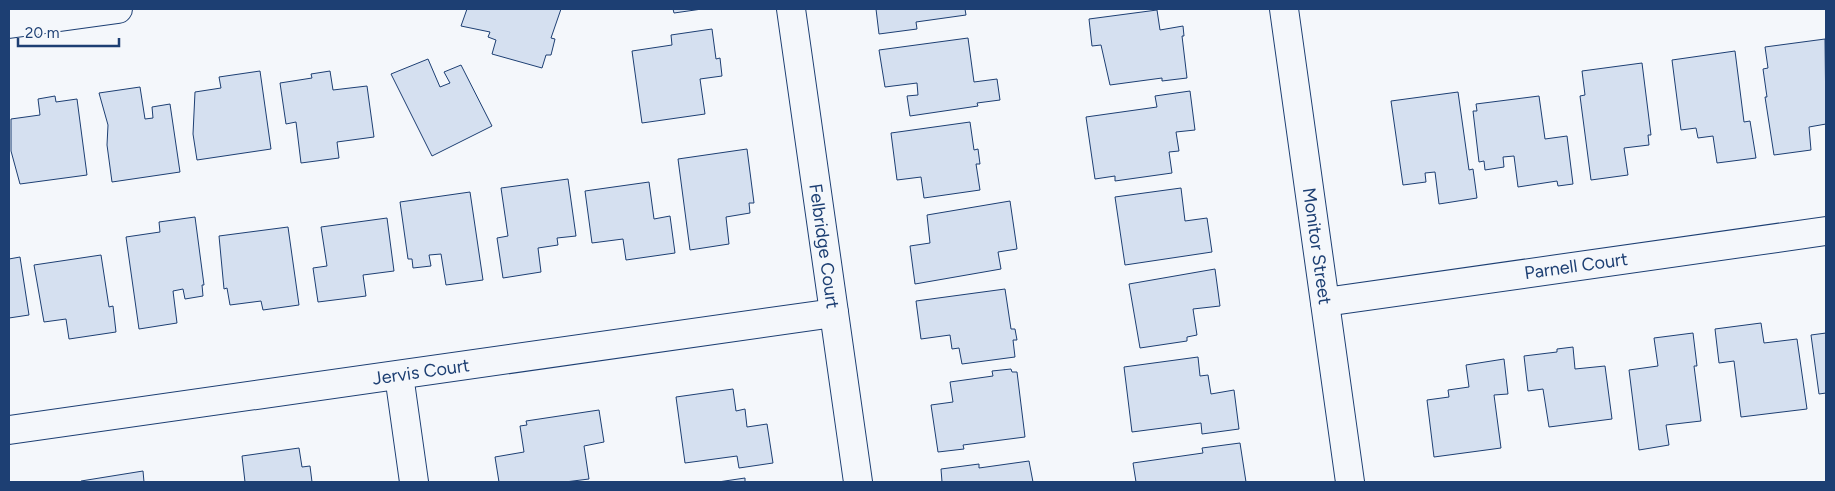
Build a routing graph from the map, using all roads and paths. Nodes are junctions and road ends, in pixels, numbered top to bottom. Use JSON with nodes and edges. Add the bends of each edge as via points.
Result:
{"nodes":[{"id":1,"x":118,"y":9,"type":"edge"},
{"id":2,"x":791,"y":9,"type":"edge"},
{"id":3,"x":1284,"y":9,"type":"edge"},
{"id":4,"x":9,"y":24,"type":"edge"},
{"id":5,"x":1826,"y":231,"type":"edge"},
{"id":6,"x":1325,"y":302,"type":"junction"},
{"id":7,"x":834,"y":313,"type":"junction"},
{"id":8,"x":399,"y":375,"type":"junction"},
{"id":9,"x":9,"y":430,"type":"edge"},
{"id":10,"x":414,"y":482,"type":"edge"},
{"id":11,"x":858,"y":482,"type":"edge"},
{"id":12,"x":1350,"y":482,"type":"edge"}],
"edges":[{"from":1,"to":4,"type":"street"},
{"from":2,"to":7,"type":"street","name":"Felbridge Court"},
{"from":3,"to":6,"type":"street","name":"Monitor Street"},
{"from":5,"to":6,"type":"street","name":"Parnell Court"},
{"from":6,"to":12,"type":"street","name":"Monitor Street"},
{"from":7,"to":8,"type":"street","name":"Jervis Court"},
{"from":7,"to":11,"type":"street","name":"Felbridge Court"},
{"from":8,"to":9,"type":"street","name":"Jervis Court"},
{"from":8,"to":10,"type":"street"}]}
